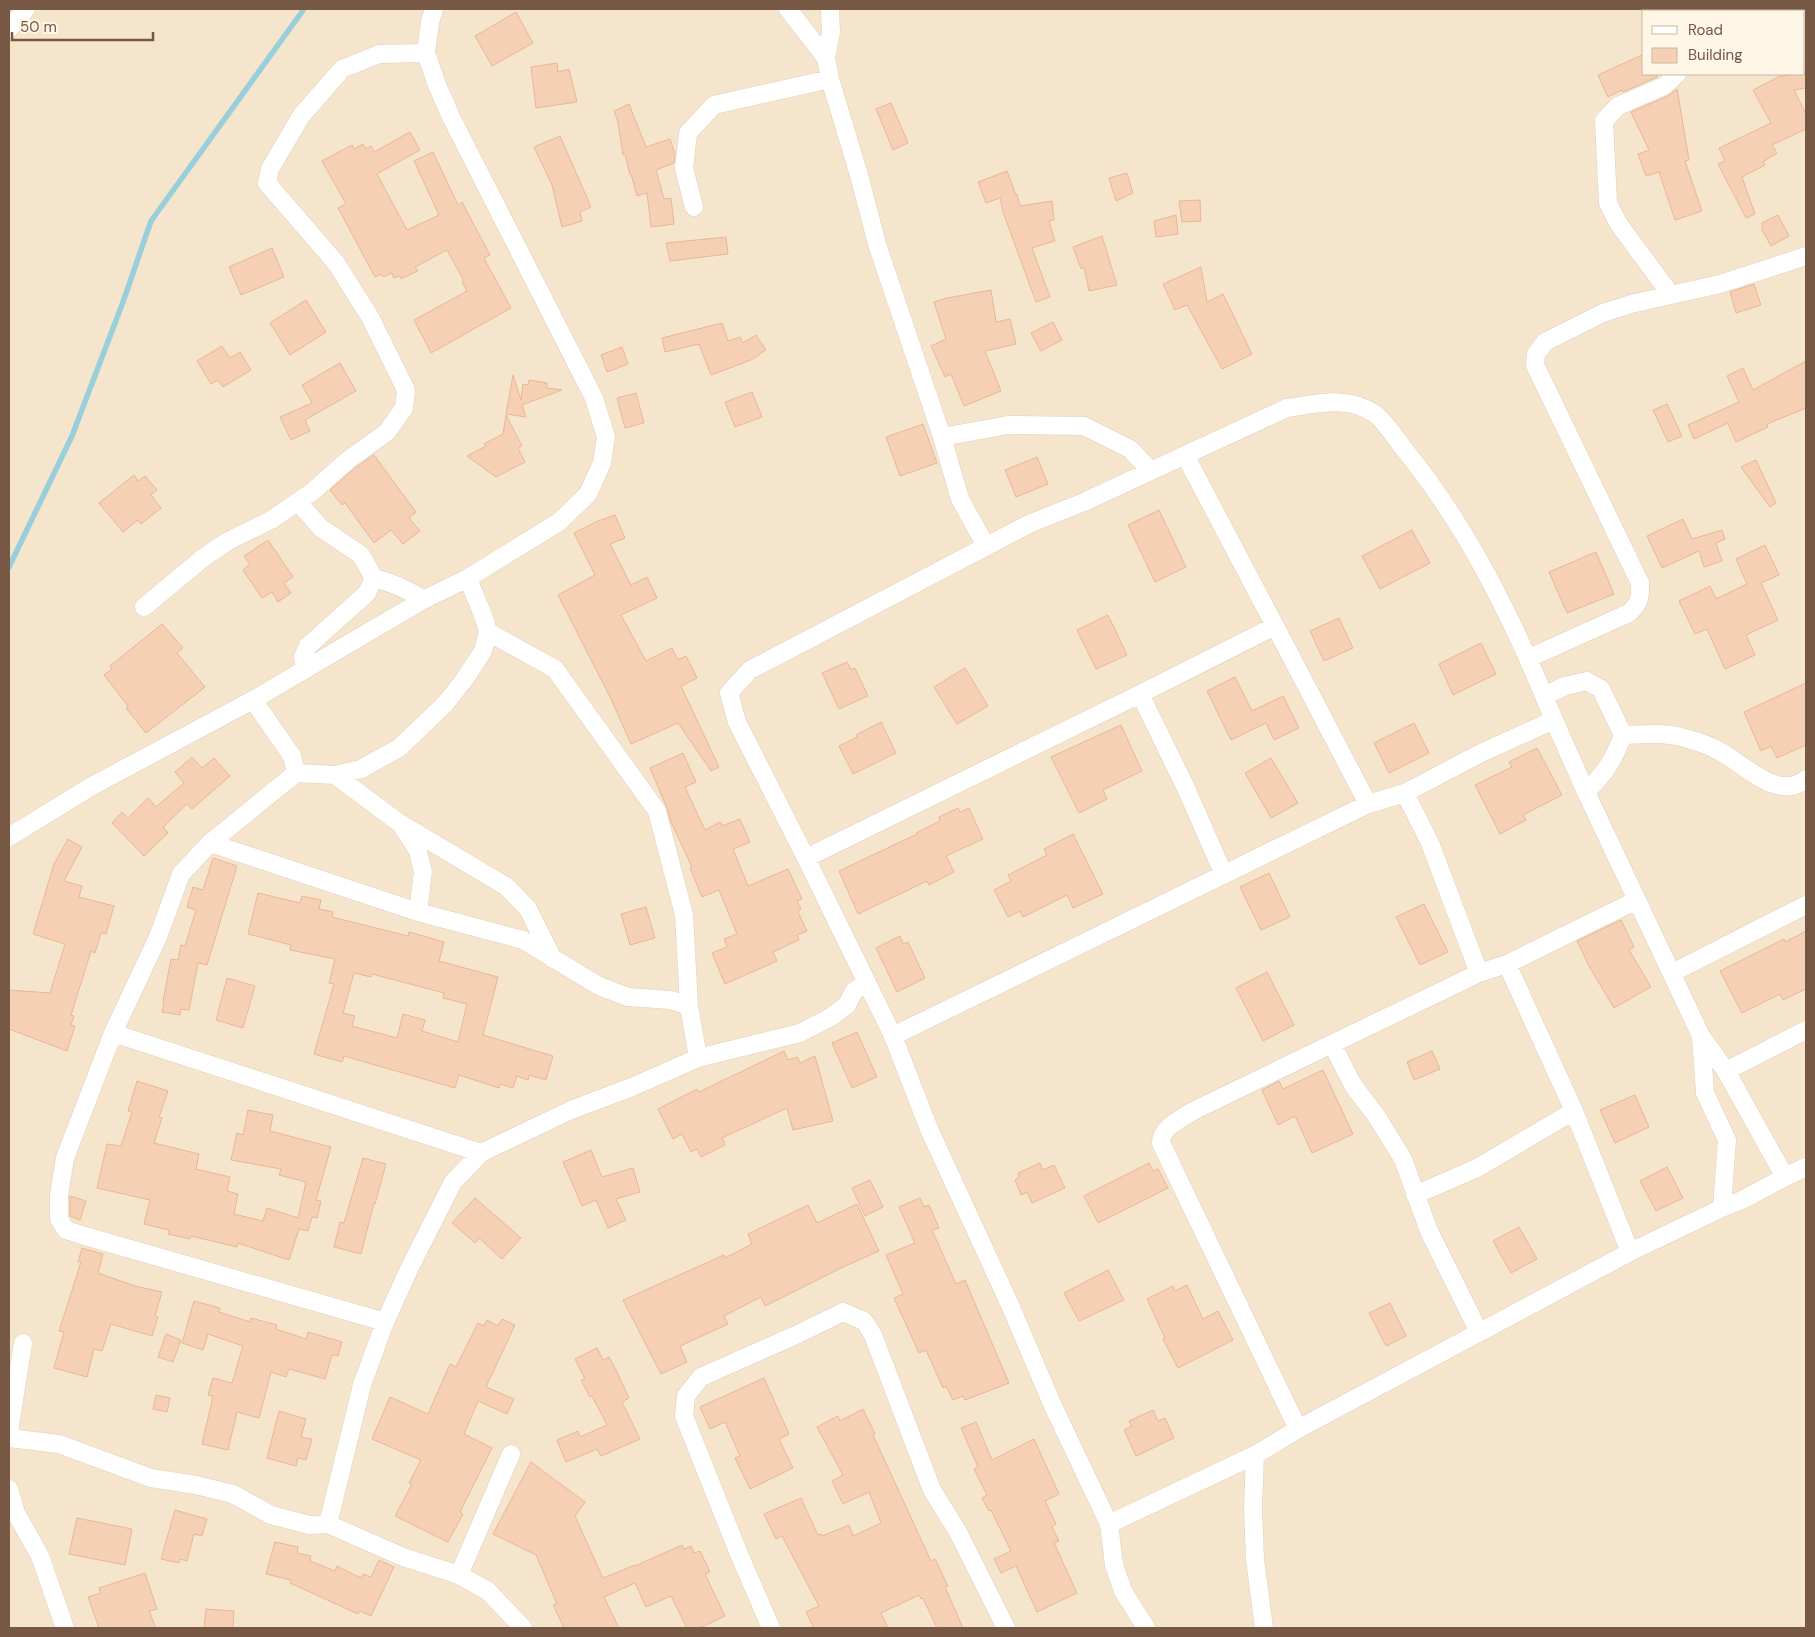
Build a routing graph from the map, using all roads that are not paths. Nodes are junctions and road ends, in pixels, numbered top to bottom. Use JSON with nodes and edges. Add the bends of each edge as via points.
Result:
{"nodes":[{"id":1,"x":26,"y":9,"type":"edge"},
{"id":2,"x":434,"y":9,"type":"edge"},
{"id":3,"x":788,"y":9,"type":"edge"},
{"id":4,"x":830,"y":9,"type":"edge"},
{"id":5,"x":9,"y":29,"type":"edge"},
{"id":6,"x":426,"y":53,"type":"junction"},
{"id":7,"x":826,"y":58,"type":"junction"},
{"id":8,"x":1676,"y":75,"type":"edge"},
{"id":9,"x":830,"y":79,"type":"junction"},
{"id":10,"x":694,"y":207,"type":"dead end"},
{"id":11,"x":1804,"y":258,"type":"edge"},
{"id":12,"x":1671,"y":295,"type":"junction"},
{"id":13,"x":942,"y":437,"type":"junction"},
{"id":14,"x":1185,"y":455,"type":"junction"},
{"id":15,"x":1151,"y":471,"type":"junction"},
{"id":16,"x":298,"y":502,"type":"junction"},
{"id":17,"x":986,"y":546,"type":"junction"},
{"id":18,"x":374,"y":578,"type":"junction"},
{"id":19,"x":468,"y":578,"type":"junction"},
{"id":20,"x":423,"y":600,"type":"junction"},
{"id":21,"x":144,"y":608,"type":"dead end"},
{"id":22,"x":1275,"y":626,"type":"junction"},
{"id":23,"x":488,"y":632,"type":"junction"},
{"id":24,"x":1529,"y":658,"type":"junction"},
{"id":25,"x":305,"y":669,"type":"junction"},
{"id":26,"x":1140,"y":694,"type":"junction"},
{"id":27,"x":1544,"y":696,"type":"junction"},
{"id":28,"x":253,"y":700,"type":"junction"},
{"id":29,"x":1554,"y":720,"type":"junction"},
{"id":30,"x":1623,"y":734,"type":"junction"},
{"id":31,"x":296,"y":774,"type":"junction"},
{"id":32,"x":335,"y":775,"type":"junction"},
{"id":33,"x":1806,"y":779,"type":"edge"},
{"id":34,"x":1586,"y":792,"type":"junction"},
{"id":35,"x":1405,"y":793,"type":"junction"},
{"id":36,"x":1368,"y":804,"type":"junction"},
{"id":37,"x":398,"y":822,"type":"junction"},
{"id":38,"x":9,"y":837,"type":"edge"},
{"id":39,"x":210,"y":843,"type":"junction"},
{"id":40,"x":806,"y":858,"type":"junction"},
{"id":41,"x":1224,"y":875,"type":"junction"},
{"id":42,"x":1637,"y":900,"type":"junction"},
{"id":43,"x":1806,"y":905,"type":"edge"},
{"id":44,"x":418,"y":912,"type":"junction"},
{"id":45,"x":553,"y":960,"type":"junction"},
{"id":46,"x":1507,"y":964,"type":"junction"},
{"id":47,"x":1479,"y":973,"type":"junction"},
{"id":48,"x":1672,"y":973,"type":"junction"},
{"id":49,"x":867,"y":983,"type":"junction"},
{"id":50,"x":689,"y":1006,"type":"junction"},
{"id":51,"x":1806,"y":1030,"type":"edge"},
{"id":52,"x":113,"y":1033,"type":"junction"},
{"id":53,"x":893,"y":1036,"type":"junction"},
{"id":54,"x":1701,"y":1036,"type":"junction"},
{"id":55,"x":1332,"y":1044,"type":"junction"},
{"id":56,"x":698,"y":1058,"type":"junction"},
{"id":57,"x":1726,"y":1071,"type":"junction"},
{"id":58,"x":1574,"y":1111,"type":"junction"},
{"id":59,"x":480,"y":1153,"type":"junction"},
{"id":60,"x":1806,"y":1167,"type":"edge"},
{"id":61,"x":1785,"y":1177,"type":"junction"},
{"id":62,"x":1415,"y":1195,"type":"junction"},
{"id":63,"x":1722,"y":1208,"type":"junction"},
{"id":64,"x":1630,"y":1252,"type":"junction"},
{"id":65,"x":385,"y":1322,"type":"junction"},
{"id":66,"x":1478,"y":1332,"type":"junction"},
{"id":67,"x":24,"y":1343,"type":"dead end"},
{"id":68,"x":1298,"y":1428,"type":"junction"},
{"id":69,"x":9,"y":1431,"type":"edge"},
{"id":70,"x":9,"y":1438,"type":"edge"},
{"id":71,"x":511,"y":1454,"type":"dead end"},
{"id":72,"x":1255,"y":1455,"type":"junction"},
{"id":73,"x":9,"y":1489,"type":"edge"},
{"id":74,"x":328,"y":1524,"type":"junction"},
{"id":75,"x":1109,"y":1524,"type":"junction"},
{"id":76,"x":459,"y":1575,"type":"junction"},
{"id":77,"x":65,"y":1628,"type":"edge"},
{"id":78,"x":523,"y":1628,"type":"edge"},
{"id":79,"x":771,"y":1628,"type":"edge"},
{"id":80,"x":1006,"y":1628,"type":"edge"},
{"id":81,"x":1146,"y":1628,"type":"edge"},
{"id":82,"x":1264,"y":1628,"type":"edge"}],
"edges":[{"from":1,"to":5,"type":"street"},
{"from":2,"to":6,"type":"street"},
{"from":3,"to":7,"type":"street"},
{"from":4,"to":7,"type":"street","via":[[831,32]]},
{"from":6,"to":16,"type":"street","via":[[379,54],[342,69],[301,116],[270,169],[267,183],[336,263],[370,317],[406,390],[404,408],[388,432]]},
{"from":6,"to":19,"type":"street","via":[[452,119],[594,398],[606,436],[602,464],[588,494],[558,522]]},
{"from":7,"to":9,"type":"street"},
{"from":8,"to":12,"type":"street","via":[[1664,86],[1618,106],[1604,121],[1608,202],[1618,223]]},
{"from":9,"to":10,"type":"street","via":[[714,105],[688,133],[684,168]]},
{"from":9,"to":13,"type":"street","via":[[877,244]]},
{"from":11,"to":12,"type":"street","via":[[1720,284]]},
{"from":12,"to":24,"type":"street","via":[[1603,313],[1545,342],[1536,354],[1536,365],[1640,583],[1641,596],[1629,613]]},
{"from":13,"to":15,"type":"street","via":[[1008,425],[1084,426],[1130,449]]},
{"from":13,"to":17,"type":"street","via":[[960,499]]},
{"from":14,"to":15,"type":"street"},
{"from":14,"to":22,"type":"street"},
{"from":14,"to":24,"type":"street","via":[[1287,408],[1350,402],[1376,414],[1422,470],[1479,560]]},
{"from":15,"to":17,"type":"street"},
{"from":16,"to":18,"type":"street","via":[[321,528],[361,555]]},
{"from":16,"to":21,"type":"street","via":[[203,558]]},
{"from":17,"to":40,"type":"street","via":[[750,670],[730,693],[736,722]]},
{"from":18,"to":20,"type":"street","via":[[408,590]]},
{"from":18,"to":25,"type":"street","via":[[368,592],[308,646],[303,657]]},
{"from":19,"to":20,"type":"street"},
{"from":19,"to":23,"type":"street"},
{"from":20,"to":25,"type":"street"},
{"from":22,"to":26,"type":"street"},
{"from":22,"to":36,"type":"street"},
{"from":23,"to":32,"type":"street","via":[[483,650],[464,680],[422,728],[398,748],[361,769]]},
{"from":23,"to":50,"type":"street","via":[[556,669],[657,811],[684,915]]},
{"from":24,"to":27,"type":"street"},
{"from":25,"to":28,"type":"street"},
{"from":26,"to":40,"type":"street"},
{"from":26,"to":41,"type":"street"},
{"from":27,"to":29,"type":"street"},
{"from":27,"to":30,"type":"street","via":[[1586,681],[1602,689]]},
{"from":28,"to":31,"type":"street","via":[[292,756]]},
{"from":28,"to":38,"type":"street","via":[[92,786]]},
{"from":29,"to":34,"type":"street"},
{"from":29,"to":35,"type":"street"},
{"from":30,"to":33,"type":"street","via":[[1685,738],[1719,751],[1767,783],[1784,787]]},
{"from":30,"to":34,"type":"street","via":[[1604,774]]},
{"from":31,"to":32,"type":"street"},
{"from":31,"to":39,"type":"street"},
{"from":32,"to":37,"type":"street"},
{"from":34,"to":42,"type":"street"},
{"from":35,"to":36,"type":"street"},
{"from":35,"to":47,"type":"street","via":[[1430,843]]},
{"from":36,"to":41,"type":"street"},
{"from":37,"to":44,"type":"street","via":[[420,858],[423,872]]},
{"from":37,"to":45,"type":"street","via":[[507,887],[528,909]]},
{"from":39,"to":44,"type":"street"},
{"from":39,"to":52,"type":"street","via":[[181,874],[158,937]]},
{"from":40,"to":49,"type":"street"},
{"from":41,"to":53,"type":"street"},
{"from":42,"to":46,"type":"street"},
{"from":42,"to":48,"type":"street"},
{"from":43,"to":48,"type":"street"},
{"from":44,"to":45,"type":"street","via":[[523,940]]},
{"from":45,"to":50,"type":"street","via":[[599,986],[628,997],[671,1000]]},
{"from":46,"to":47,"type":"street"},
{"from":46,"to":58,"type":"street"},
{"from":47,"to":55,"type":"street"},
{"from":48,"to":54,"type":"street"},
{"from":49,"to":53,"type":"street"},
{"from":49,"to":56,"type":"street","via":[[854,992],[847,1006],[800,1032]]},
{"from":50,"to":56,"type":"street"},
{"from":51,"to":57,"type":"street"},
{"from":52,"to":59,"type":"street"},
{"from":52,"to":65,"type":"street","via":[[65,1158],[59,1219],[66,1230]]},
{"from":53,"to":75,"type":"street","via":[[929,1129]]},
{"from":54,"to":57,"type":"street"},
{"from":54,"to":63,"type":"street","via":[[1705,1093],[1727,1140]]},
{"from":55,"to":62,"type":"street","via":[[1353,1085],[1403,1159]]},
{"from":55,"to":68,"type":"street","via":[[1193,1110],[1165,1129],[1161,1136],[1161,1143]]},
{"from":56,"to":59,"type":"street","via":[[571,1110]]},
{"from":57,"to":61,"type":"street"},
{"from":58,"to":62,"type":"street","via":[[1477,1168]]},
{"from":58,"to":64,"type":"street"},
{"from":59,"to":65,"type":"street","via":[[453,1182]]},
{"from":60,"to":61,"type":"street"},
{"from":61,"to":63,"type":"street"},
{"from":62,"to":66,"type":"street"},
{"from":63,"to":64,"type":"street"},
{"from":64,"to":66,"type":"street"},
{"from":65,"to":74,"type":"street","via":[[362,1385]]},
{"from":66,"to":68,"type":"street"},
{"from":67,"to":69,"type":"street"},
{"from":68,"to":72,"type":"street"},
{"from":70,"to":74,"type":"street","via":[[59,1444],[151,1478],[233,1494],[271,1515],[309,1525]]},
{"from":71,"to":76,"type":"street"},
{"from":72,"to":75,"type":"street"},
{"from":72,"to":82,"type":"street","via":[[1255,1560]]},
{"from":73,"to":77,"type":"street","via":[[16,1513],[40,1556]]},
{"from":74,"to":76,"type":"street","via":[[403,1556]]},
{"from":75,"to":81,"type":"street","via":[[1114,1566],[1124,1591]]},
{"from":76,"to":78,"type":"street","via":[[488,1591]]},
{"from":79,"to":80,"type":"street","via":[[684,1416],[686,1396],[701,1377],[843,1312],[864,1321],[873,1334],[932,1490],[962,1539]]}]}
